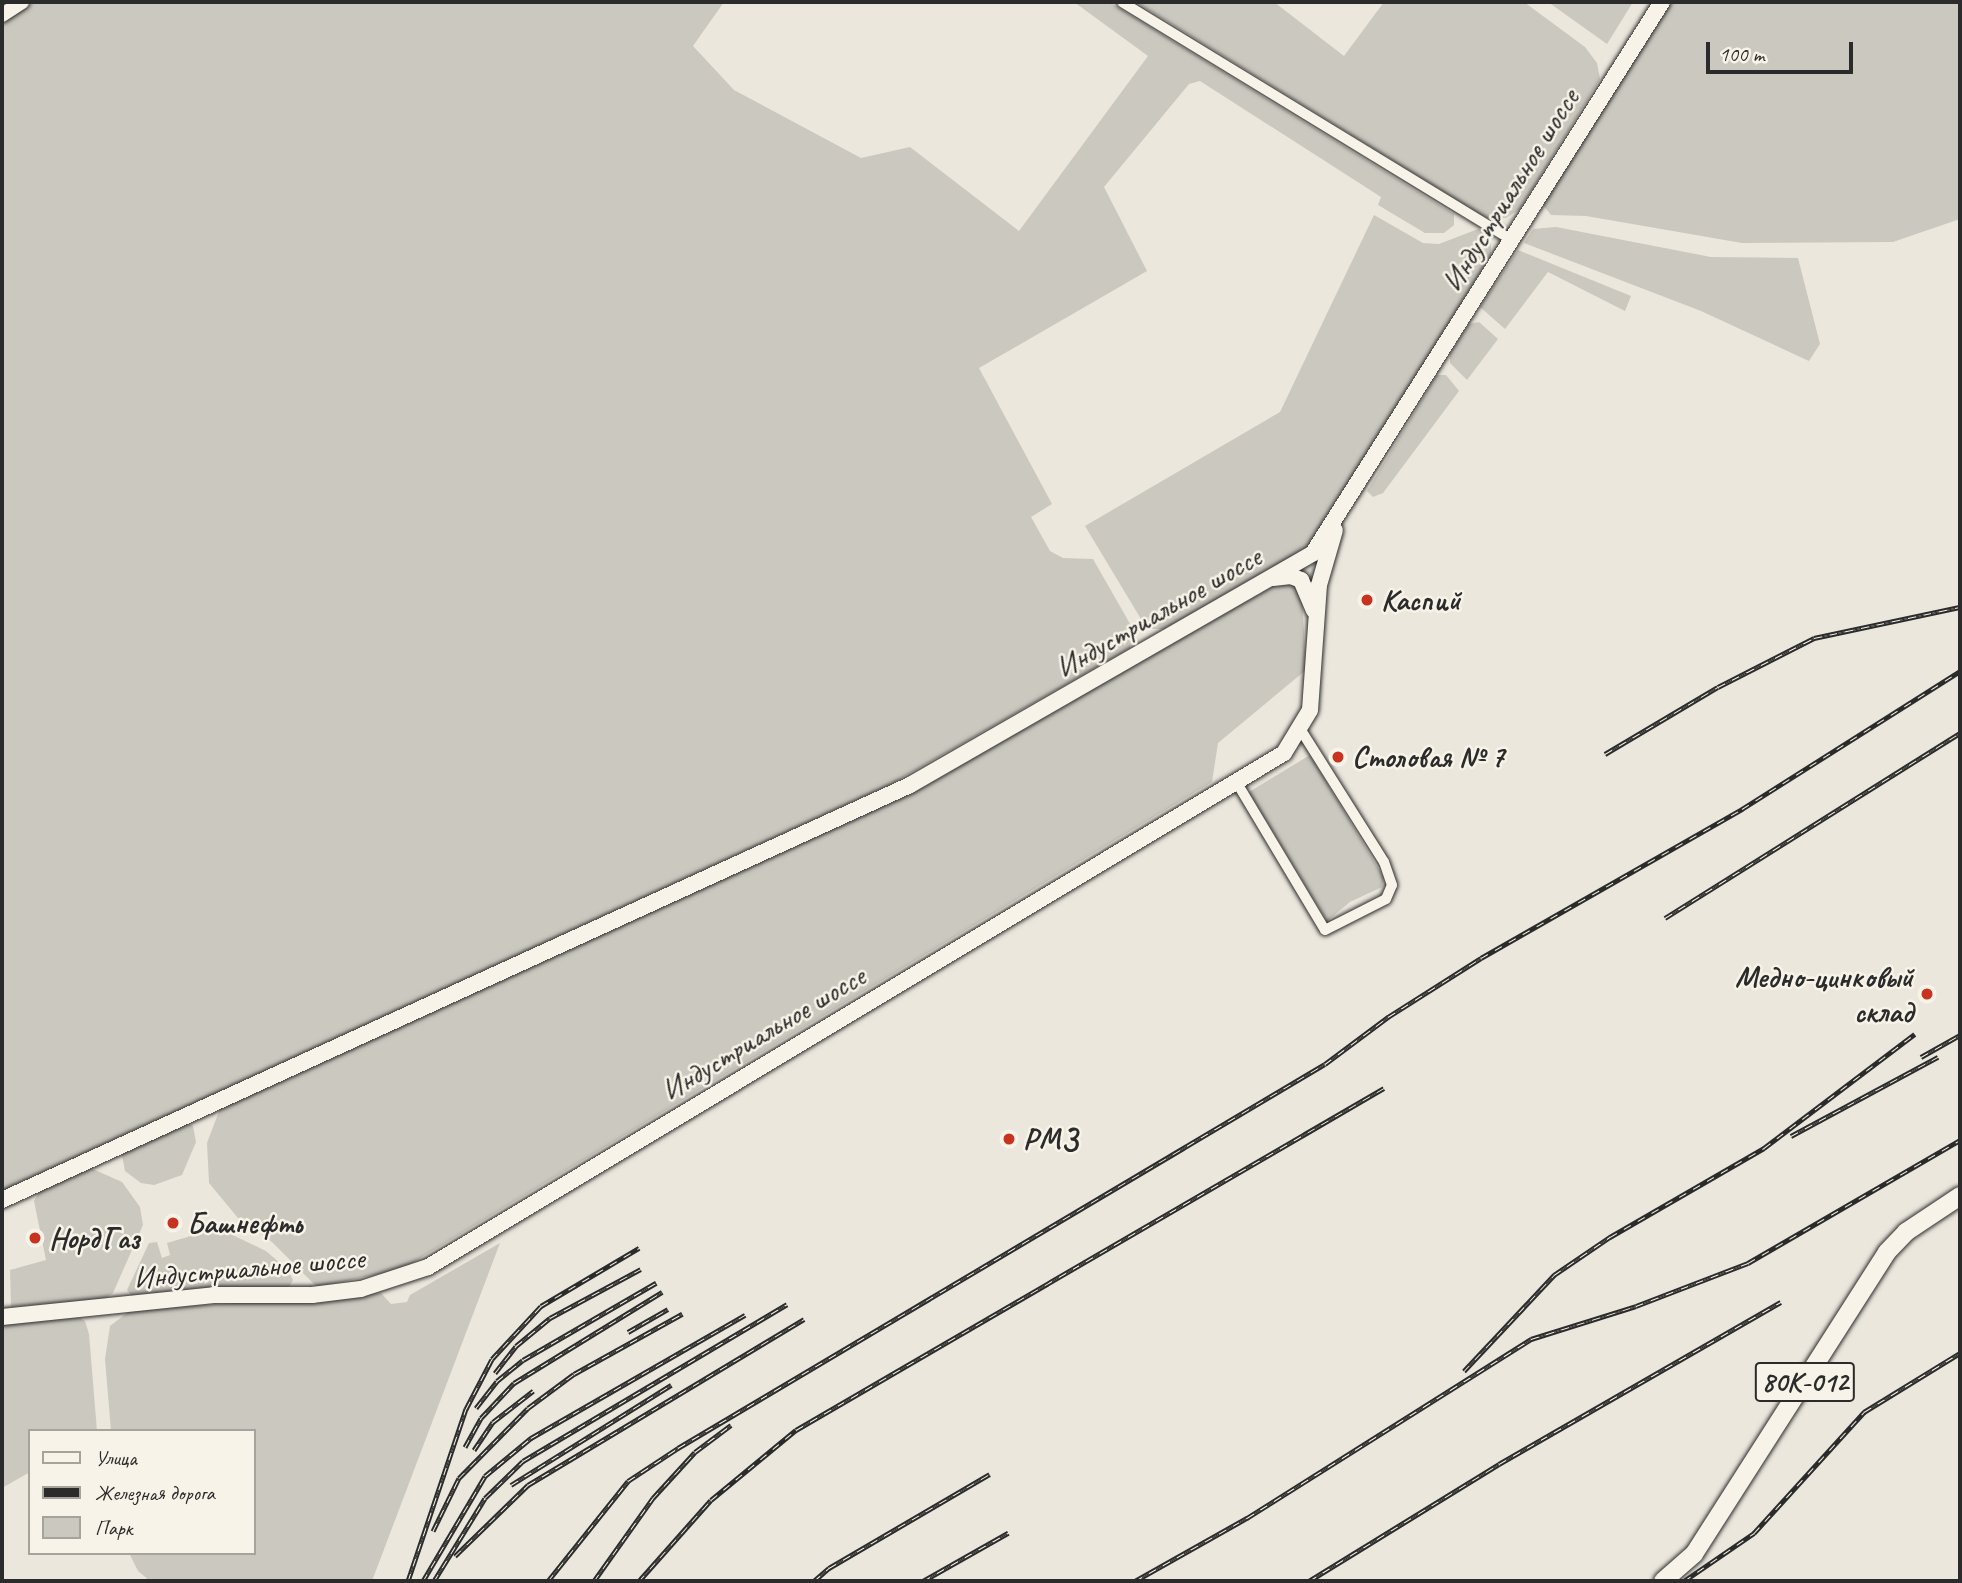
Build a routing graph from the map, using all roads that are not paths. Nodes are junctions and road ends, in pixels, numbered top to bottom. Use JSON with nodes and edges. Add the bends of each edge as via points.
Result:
{"nodes":[{"id":1,"x":1122,"y":2,"type":"edge"},
{"id":2,"x":1662,"y":2,"type":"edge"},
{"id":3,"x":19,"y":3,"type":"edge"},
{"id":4,"x":2,"y":15,"type":"edge"},
{"id":5,"x":1510,"y":239,"type":"junction"},
{"id":6,"x":1340,"y":517,"type":"junction"},
{"id":7,"x":1265,"y":579,"type":"junction"},
{"id":8,"x":1316,"y":633,"type":"junction"},
{"id":9,"x":1301,"y":730,"type":"junction"},
{"id":10,"x":1237,"y":783,"type":"junction"},
{"id":11,"x":1960,"y":1196,"type":"edge"},
{"id":12,"x":2,"y":1200,"type":"edge"},
{"id":13,"x":2,"y":1317,"type":"edge"},
{"id":14,"x":1663,"y":1581,"type":"edge"}],
"edges":[{"from":1,"to":5,"type":"street"},
{"from":2,"to":5,"type":"main road","name":"Индустриальное шоссе"},
{"from":3,"to":4,"type":"street"},
{"from":5,"to":6,"type":"main road","name":"Индустриальное шоссе"},
{"from":6,"to":7,"type":"main road","name":"Индустриальное шоссе","via":[[1313,553]]},
{"from":6,"to":8,"type":"main road","name":"Индустриальное шоссе","via":[[1320,586]]},
{"from":7,"to":8,"type":"main road","via":[[1292,576],[1301,580],[1313,601]]},
{"from":7,"to":12,"type":"main road","name":"Индустриальное шоссе","via":[[910,785]]},
{"from":8,"to":9,"type":"main road","name":"Индустриальное шоссе","via":[[1313,693]]},
{"from":9,"to":10,"type":"main road","name":"Индустриальное шоссе","via":[[1284,754]]},
{"from":9,"to":10,"type":"street","via":[[1384,862],[1392,885],[1386,899],[1325,930]]},
{"from":10,"to":13,"type":"main road","name":"Индустриальное шоссе","via":[[406,1277],[312,1295],[215,1295]]},
{"from":11,"to":14,"type":"main road","number":"80К-012","via":[[1906,1232],[1887,1252],[1694,1553]]}]}
